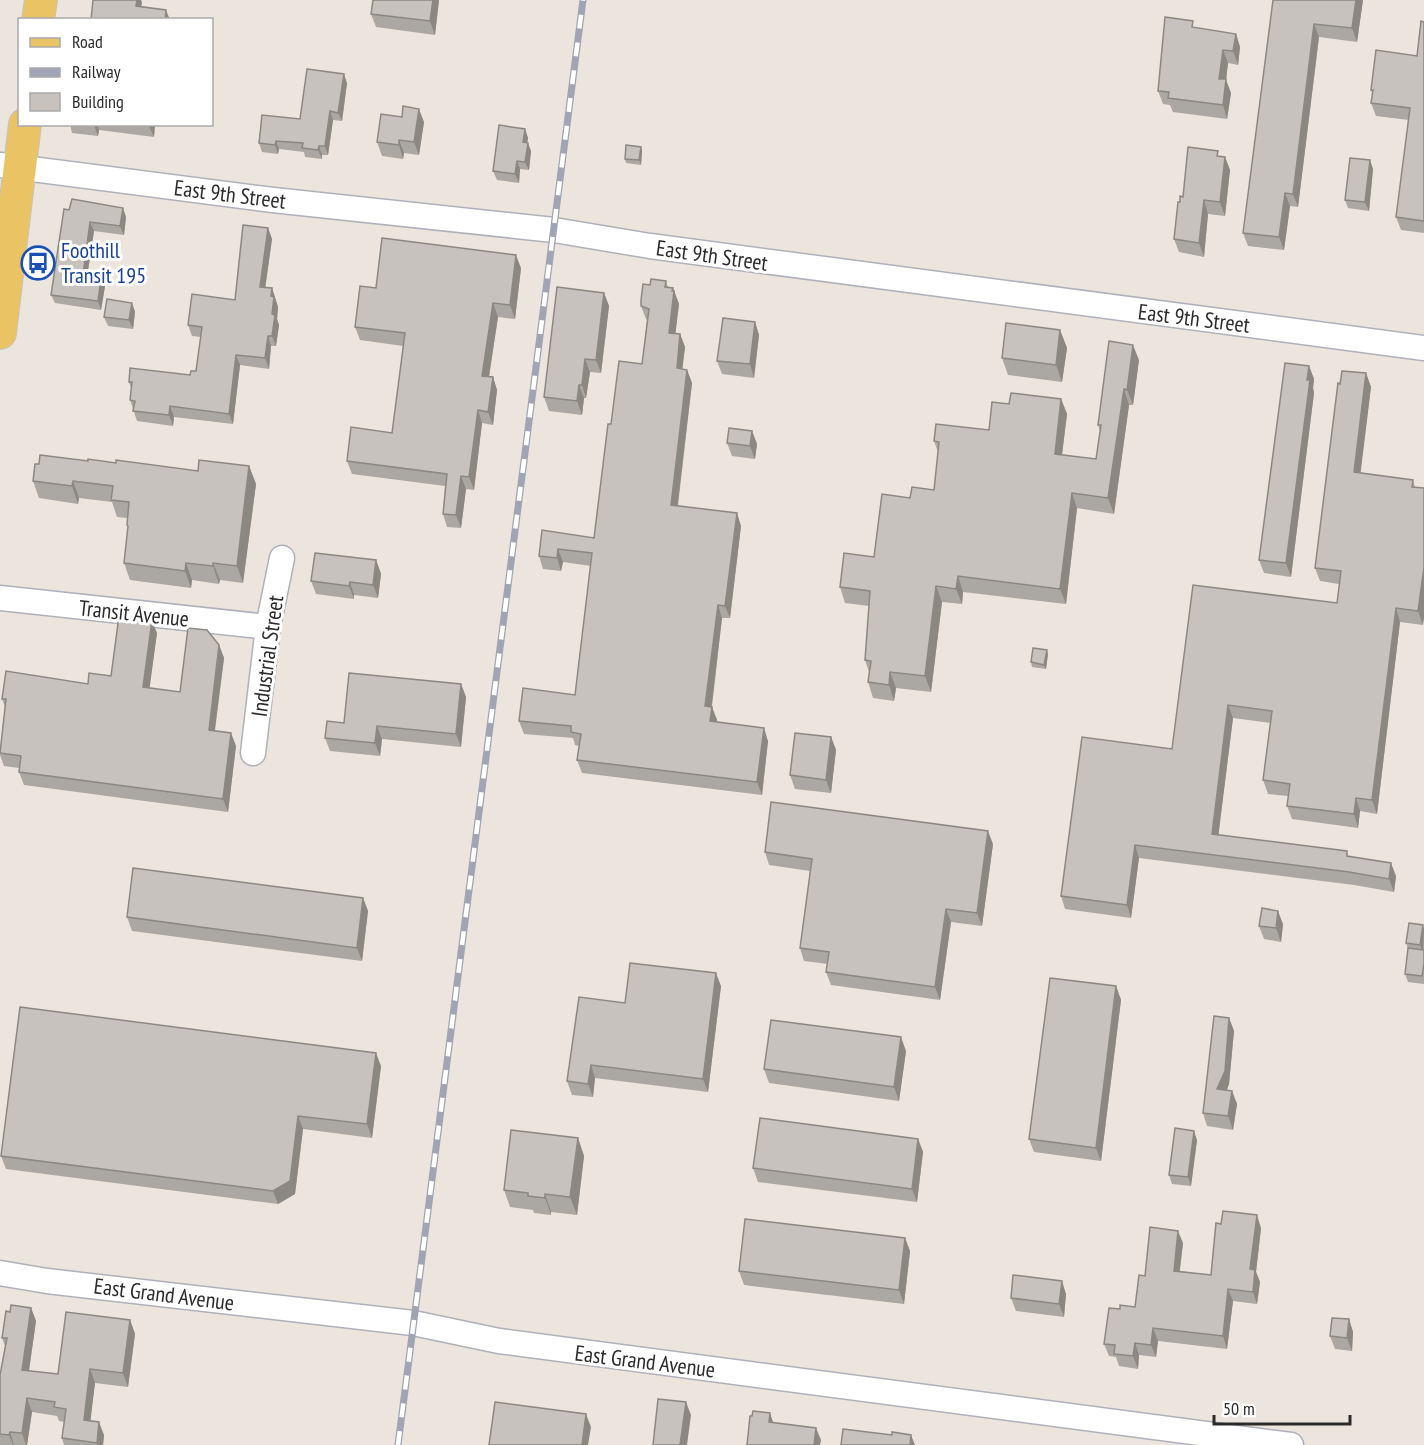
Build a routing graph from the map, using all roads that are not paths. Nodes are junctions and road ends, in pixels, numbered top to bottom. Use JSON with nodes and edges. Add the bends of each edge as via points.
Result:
{"nodes":[{"id":1,"x":41,"y":0,"type":"edge"},
{"id":2,"x":38,"y":18,"type":"edge"},
{"id":3,"x":24,"y":126,"type":"edge"},
{"id":4,"x":10,"y":167,"type":"edge"},
{"id":5,"x":0,"y":333,"type":"edge"},
{"id":6,"x":1424,"y":348,"type":"edge"},
{"id":7,"x":282,"y":558,"type":"dead end"},
{"id":8,"x":0,"y":598,"type":"edge"},
{"id":9,"x":268,"y":627,"type":"junction"},
{"id":10,"x":253,"y":753,"type":"dead end"},
{"id":11,"x":0,"y":1273,"type":"edge"},
{"id":12,"x":1216,"y":1440,"type":"edge"},
{"id":13,"x":1291,"y":1445,"type":"edge"}],
"edges":[{"from":1,"to":2,"type":"main road"},
{"from":3,"to":4,"type":"main road"},
{"from":4,"to":5,"type":"main road"},
{"from":4,"to":6,"type":"street","name":"East 9th Street","via":[[554,230],[663,248]]},
{"from":7,"to":9,"type":"street","name":"Industrial Street"},
{"from":8,"to":9,"type":"street","name":"Transit Avenue"},
{"from":9,"to":10,"type":"street","name":"Industrial Street"},
{"from":11,"to":12,"type":"street","name":"East Grand Avenue","via":[[414,1323],[499,1341]]},
{"from":12,"to":13,"type":"street","name":"East Grand Avenue"}]}
